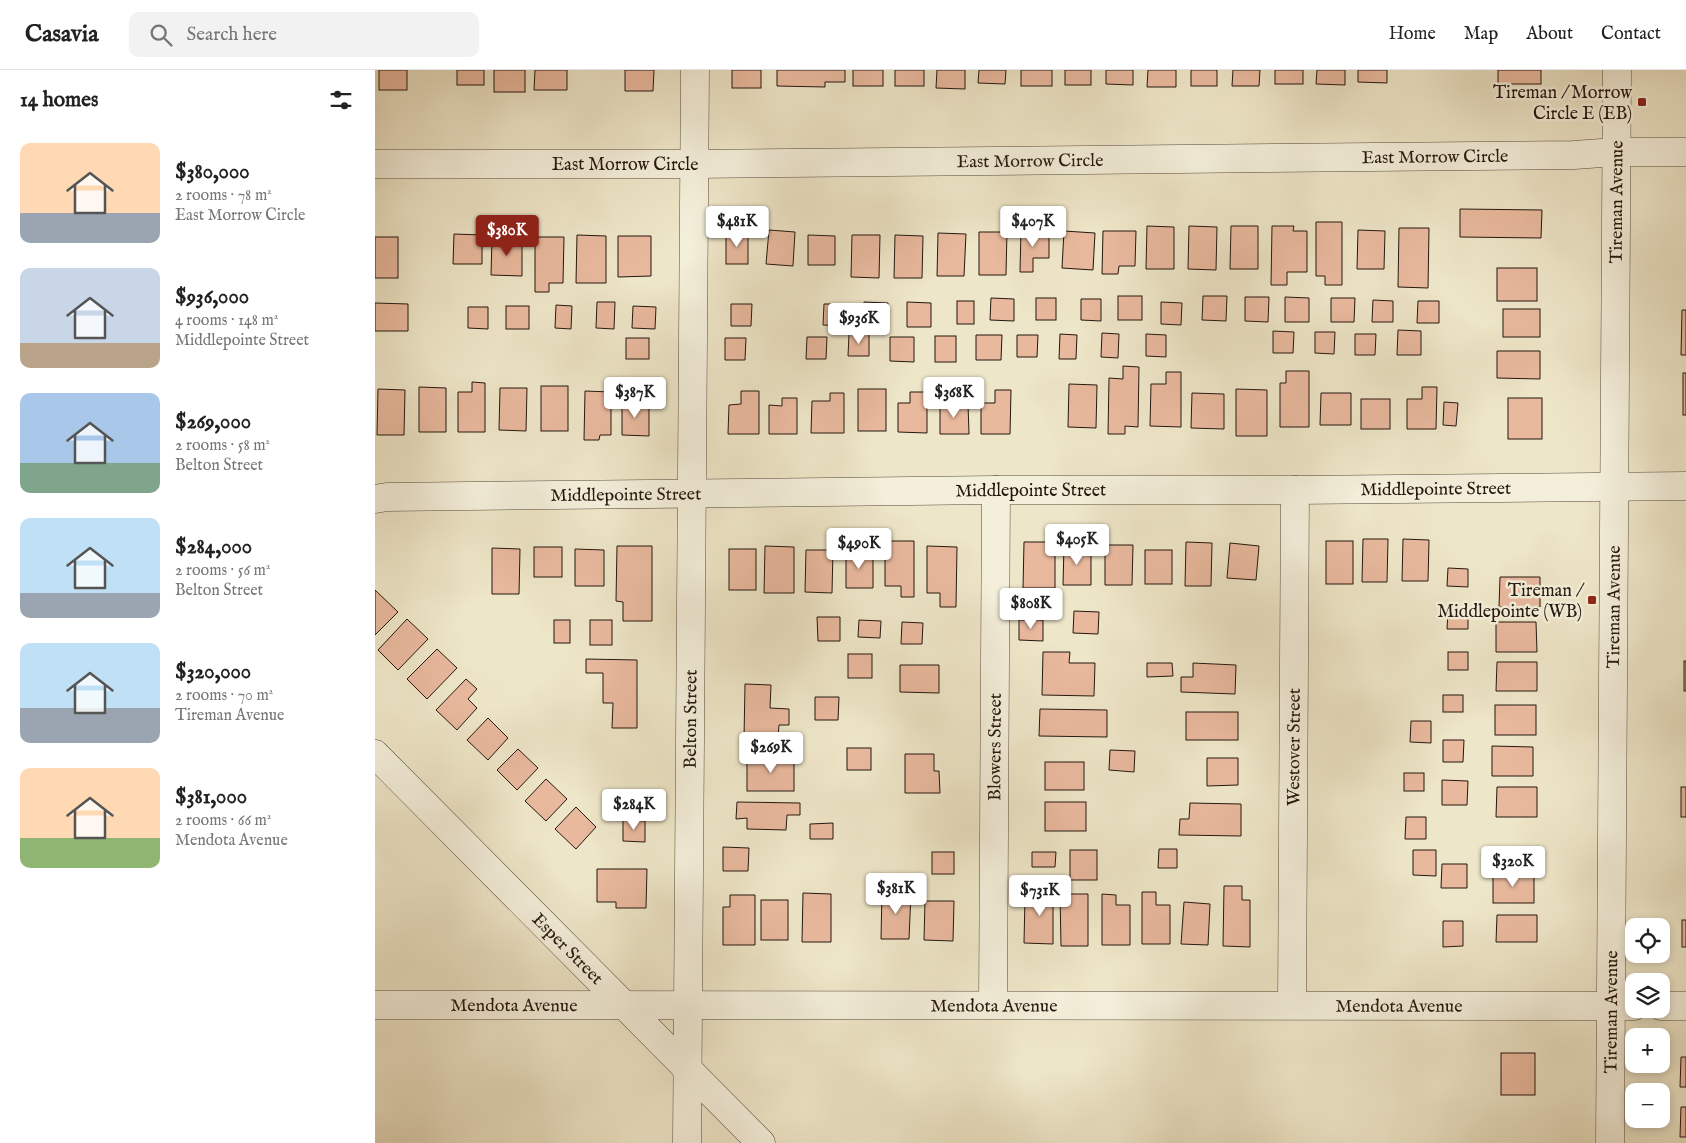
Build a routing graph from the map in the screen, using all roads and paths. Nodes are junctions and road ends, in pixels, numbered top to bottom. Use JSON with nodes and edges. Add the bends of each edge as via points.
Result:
{"nodes":[{"id":1,"x":695,"y":70,"type":"edge"},
{"id":2,"x":1617,"y":70,"type":"edge"},
{"id":3,"x":1615,"y":152,"type":"junction"},
{"id":4,"x":1686,"y":152,"type":"edge"},
{"id":5,"x":375,"y":164,"type":"edge"},
{"id":6,"x":694,"y":164,"type":"junction"},
{"id":7,"x":1614,"y":485,"type":"junction"},
{"id":8,"x":1686,"y":486,"type":"edge"},
{"id":9,"x":996,"y":490,"type":"junction"},
{"id":10,"x":1295,"y":490,"type":"junction"},
{"id":11,"x":691,"y":493,"type":"junction"},
{"id":12,"x":375,"y":499,"type":"edge"},
{"id":13,"x":375,"y":754,"type":"edge"},
{"id":14,"x":375,"y":1005,"type":"edge"},
{"id":15,"x":624,"y":1005,"type":"junction"},
{"id":16,"x":688,"y":1005,"type":"junction"},
{"id":17,"x":993,"y":1005,"type":"junction"},
{"id":18,"x":1292,"y":1005,"type":"junction"},
{"id":19,"x":1623,"y":1006,"type":"edge"},
{"id":20,"x":1670,"y":1006,"type":"edge"},
{"id":21,"x":1686,"y":1006,"type":"edge"},
{"id":22,"x":687,"y":1068,"type":"junction"},
{"id":23,"x":687,"y":1143,"type":"edge"},
{"id":24,"x":761,"y":1143,"type":"edge"},
{"id":25,"x":1610,"y":1143,"type":"edge"}],
"edges":[{"from":1,"to":6,"type":"street","name":"Belton Street"},
{"from":2,"to":3,"type":"street","name":"Tireman Avenue"},
{"from":3,"to":4,"type":"street","name":"East Morrow Circle"},
{"from":3,"to":6,"type":"street","name":"East Morrow Circle"},
{"from":3,"to":7,"type":"street","name":"Tireman Avenue"},
{"from":5,"to":6,"type":"street","name":"East Morrow Circle"},
{"from":6,"to":11,"type":"street","name":"Belton Street"},
{"from":7,"to":8,"type":"street","name":"Middlepointe Street"},
{"from":7,"to":10,"type":"street","name":"Middlepointe Street"},
{"from":7,"to":19,"type":"street","name":"Tireman Avenue"},
{"from":9,"to":10,"type":"street","name":"Middlepointe Street"},
{"from":9,"to":11,"type":"street","name":"Middlepointe Street"},
{"from":9,"to":17,"type":"street","name":"Blowers Street"},
{"from":10,"to":18,"type":"street","name":"Westover Street"},
{"from":11,"to":12,"type":"street","name":"Middlepointe Street"},
{"from":11,"to":16,"type":"street","name":"Belton Street"},
{"from":13,"to":15,"type":"street","name":"Esper Street"},
{"from":14,"to":15,"type":"street","name":"Mendota Avenue"},
{"from":15,"to":16,"type":"street","name":"Mendota Avenue"},
{"from":15,"to":22,"type":"street","name":"Esper Street"},
{"from":16,"to":17,"type":"street","name":"Mendota Avenue"},
{"from":16,"to":22,"type":"street","name":"Belton Street"},
{"from":17,"to":18,"type":"street","name":"Mendota Avenue"},
{"from":18,"to":19,"type":"street","name":"Mendota Avenue"},
{"from":19,"to":25,"type":"street","name":"Tireman Avenue"},
{"from":20,"to":21,"type":"street"},
{"from":22,"to":23,"type":"street","name":"Belton Street"},
{"from":22,"to":24,"type":"street","name":"Esper Street"}]}
